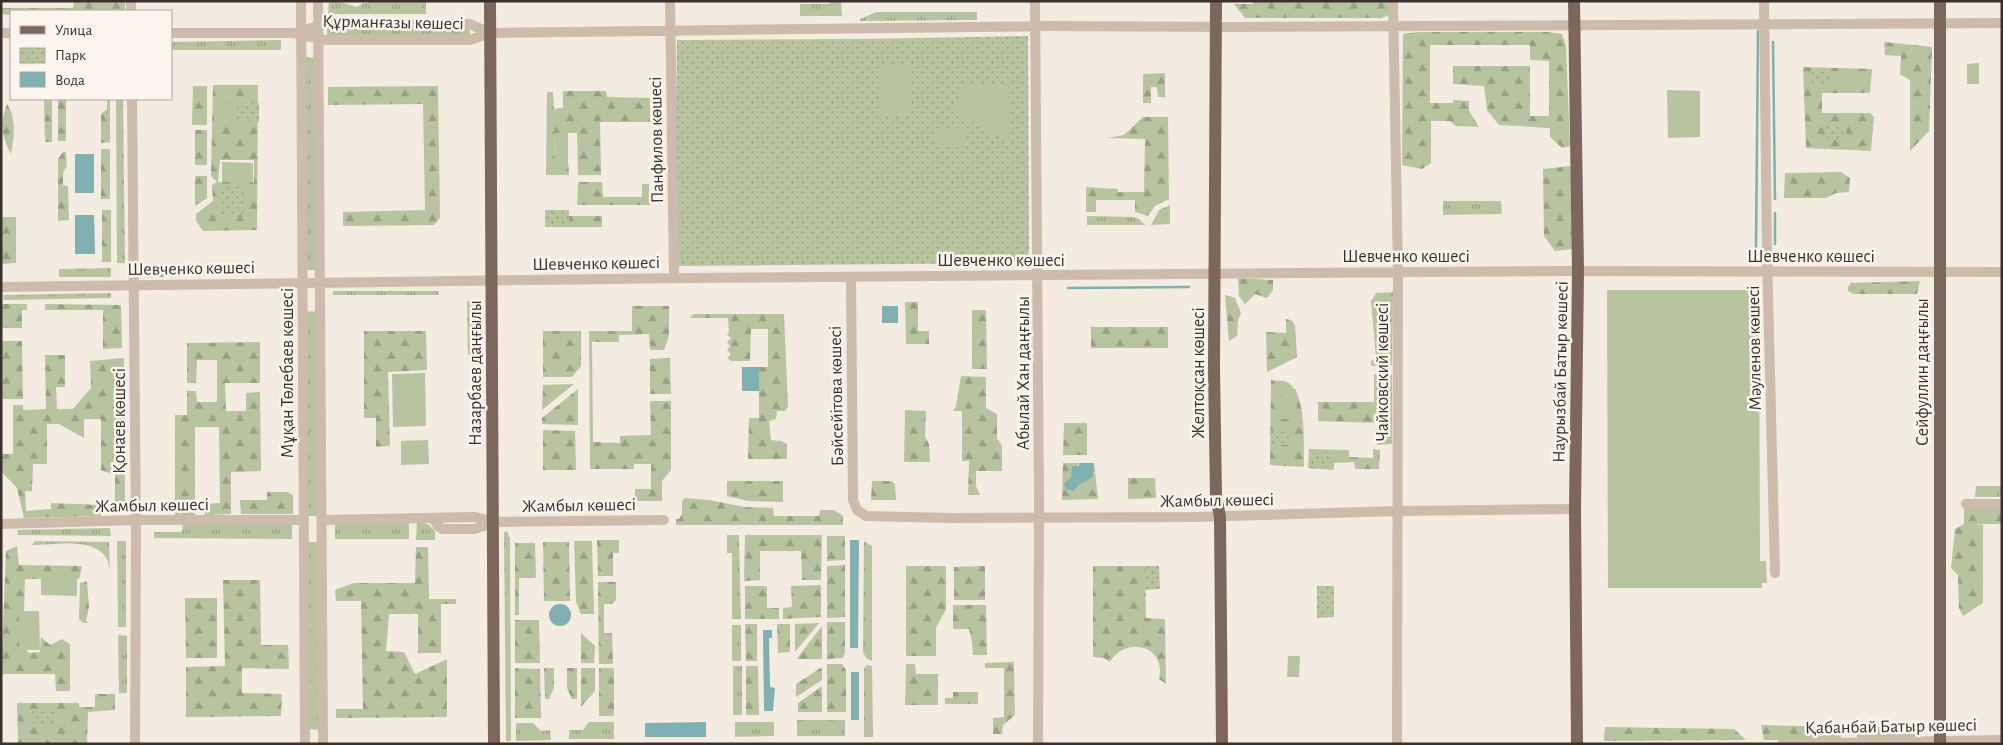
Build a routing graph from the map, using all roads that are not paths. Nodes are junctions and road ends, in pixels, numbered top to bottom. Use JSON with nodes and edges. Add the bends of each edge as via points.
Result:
{"nodes":[{"id":1,"x":301,"y":1,"type":"edge"},
{"id":2,"x":318,"y":1,"type":"edge"},
{"id":3,"x":490,"y":1,"type":"edge"},
{"id":4,"x":670,"y":1,"type":"edge"},
{"id":5,"x":1036,"y":1,"type":"edge"},
{"id":6,"x":1216,"y":1,"type":"edge"},
{"id":7,"x":1393,"y":1,"type":"edge"},
{"id":8,"x":1574,"y":1,"type":"edge"},
{"id":9,"x":1764,"y":1,"type":"edge"},
{"id":10,"x":1940,"y":1,"type":"edge"},
{"id":11,"x":2002,"y":23,"type":"edge"},
{"id":12,"x":1764,"y":24,"type":"junction"},
{"id":13,"x":1940,"y":24,"type":"junction"},
{"id":14,"x":1574,"y":25,"type":"junction"},
{"id":15,"x":318,"y":26,"type":"junction"},
{"id":16,"x":1036,"y":27,"type":"junction"},
{"id":17,"x":1215,"y":27,"type":"junction"},
{"id":18,"x":1393,"y":27,"type":"junction"},
{"id":19,"x":670,"y":30,"type":"junction"},
{"id":20,"x":172,"y":33,"type":"edge"},
{"id":21,"x":298,"y":33,"type":"junction"},
{"id":22,"x":490,"y":33,"type":"junction"},
{"id":23,"x":318,"y":38,"type":"junction"},
{"id":24,"x":132,"y":100,"type":"edge"},
{"id":25,"x":1578,"y":272,"type":"junction"},
{"id":26,"x":1768,"y":272,"type":"junction"},
{"id":27,"x":1940,"y":272,"type":"junction"},
{"id":28,"x":2002,"y":272,"type":"edge"},
{"id":29,"x":1398,"y":273,"type":"junction"},
{"id":30,"x":1216,"y":274,"type":"junction"},
{"id":31,"x":1038,"y":276,"type":"junction"},
{"id":32,"x":851,"y":277,"type":"junction"},
{"id":33,"x":674,"y":278,"type":"junction"},
{"id":34,"x":492,"y":282,"type":"junction"},
{"id":35,"x":303,"y":283,"type":"junction"},
{"id":36,"x":320,"y":283,"type":"junction"},
{"id":37,"x":134,"y":285,"type":"junction"},
{"id":38,"x":1,"y":287,"type":"edge"},
{"id":39,"x":1966,"y":504,"type":"dead end"},
{"id":40,"x":2002,"y":504,"type":"edge"},
{"id":41,"x":1575,"y":509,"type":"junction"},
{"id":42,"x":1398,"y":511,"type":"junction"},
{"id":43,"x":860,"y":513,"type":"joint"},
{"id":44,"x":1220,"y":517,"type":"junction"},
{"id":45,"x":1039,"y":518,"type":"junction"},
{"id":46,"x":136,"y":520,"type":"junction"},
{"id":47,"x":303,"y":520,"type":"junction"},
{"id":48,"x":323,"y":520,"type":"junction"},
{"id":49,"x":664,"y":520,"type":"dead end"},
{"id":50,"x":494,"y":522,"type":"junction"},
{"id":51,"x":1,"y":524,"type":"edge"},
{"id":52,"x":1774,"y":573,"type":"dead end"},
{"id":53,"x":2002,"y":740,"type":"edge"},
{"id":54,"x":1940,"y":743,"type":"edge"},
{"id":55,"x":135,"y":744,"type":"edge"},
{"id":56,"x":305,"y":744,"type":"edge"},
{"id":57,"x":323,"y":744,"type":"edge"},
{"id":58,"x":494,"y":744,"type":"edge"},
{"id":59,"x":1038,"y":744,"type":"edge"},
{"id":60,"x":1222,"y":744,"type":"edge"},
{"id":61,"x":1397,"y":744,"type":"edge"},
{"id":62,"x":1577,"y":744,"type":"edge"},
{"id":63,"x":1782,"y":744,"type":"edge"}],
"edges":[{"from":1,"to":21,"type":"street","name":"Мұқан Төлебаев көшесі"},
{"from":2,"to":15,"type":"street","name":"Мұқан Төлебаев көшесі"},
{"from":3,"to":22,"type":"main road","name":"Назарбаев даңғылы"},
{"from":4,"to":19,"type":"street","name":"Панфилов көшесі"},
{"from":5,"to":16,"type":"street","name":"Абылай Хан даңғылы"},
{"from":6,"to":17,"type":"main road","name":"Желтоқсан көшесі"},
{"from":7,"to":18,"type":"street","name":"Чайковский көшесі"},
{"from":8,"to":14,"type":"main road","name":"Наурызбай Батыр көшесі"},
{"from":9,"to":12,"type":"street","name":"Мәуленов көшесі"},
{"from":10,"to":13,"type":"main road","name":"Сейфуллин даңғылы"},
{"from":11,"to":13,"type":"street","name":"Құрманғазы көшесі"},
{"from":12,"to":13,"type":"street","name":"Құрманғазы көшесі"},
{"from":12,"to":14,"type":"street","name":"Құрманғазы көшесі"},
{"from":12,"to":26,"type":"street","name":"Мәуленов көшесі"},
{"from":13,"to":27,"type":"main road","name":"Сейфуллин даңғылы"},
{"from":14,"to":18,"type":"street","name":"Құрманғазы көшесі"},
{"from":14,"to":25,"type":"main road","name":"Наурызбай Батыр көшесі"},
{"from":15,"to":21,"type":"street","name":"Құрманғазы көшесі"},
{"from":15,"to":22,"type":"street","name":"Құрманғазы көшесі","via":[[470,24]]},
{"from":15,"to":23,"type":"street","name":"Мұқан Төлебаев көшесі"},
{"from":16,"to":17,"type":"street","name":"Құрманғазы көшесі"},
{"from":16,"to":19,"type":"street","name":"Құрманғазы көшесі"},
{"from":16,"to":31,"type":"street","name":"Абылай Хан даңғылы"},
{"from":17,"to":18,"type":"street","name":"Құрманғазы көшесі"},
{"from":17,"to":30,"type":"main road","name":"Желтоқсан көшесі"},
{"from":18,"to":29,"type":"street","name":"Чайковский көшесі"},
{"from":19,"to":22,"type":"street","name":"Құрманғазы көшесі"},
{"from":19,"to":33,"type":"street","name":"Панфилов көшесі"},
{"from":20,"to":21,"type":"street","name":"Құрманғазы көшесі"},
{"from":21,"to":23,"type":"street","name":"Құрманғазы көшесі"},
{"from":21,"to":35,"type":"street","name":"Мұқан Төлебаев көшесі"},
{"from":22,"to":23,"type":"street","name":"Құрманғазы көшесі","via":[[470,40]]},
{"from":22,"to":34,"type":"main road","name":"Назарбаев даңғылы"},
{"from":23,"to":36,"type":"street","name":"Мұқан Төлебаев көшесі"},
{"from":24,"to":37,"type":"street","name":"Қонаев көшесі"},
{"from":25,"to":26,"type":"street","name":"Шевченко көшесі"},
{"from":25,"to":29,"type":"street","name":"Шевченко көшесі"},
{"from":25,"to":41,"type":"main road","name":"Наурызбай Батыр көшесі"},
{"from":26,"to":27,"type":"street","name":"Шевченко көшесі"},
{"from":26,"to":52,"type":"street","name":"Мәуленов көшесі"},
{"from":27,"to":28,"type":"street","name":"Шевченко көшесі"},
{"from":27,"to":54,"type":"main road","name":"Сейфуллин даңғылы"},
{"from":29,"to":30,"type":"street","name":"Шевченко көшесі"},
{"from":29,"to":42,"type":"street","name":"Чайковский көшесі"},
{"from":30,"to":31,"type":"street","name":"Шевченко көшесі"},
{"from":30,"to":44,"type":"main road","name":"Желтоқсан көшесі","via":[[1216,496]]},
{"from":31,"to":32,"type":"street","name":"Шевченко көшесі"},
{"from":31,"to":45,"type":"street","name":"Абылай Хан даңғылы"},
{"from":32,"to":33,"type":"street","name":"Шевченко көшесі"},
{"from":32,"to":43,"type":"street","name":"Бәйсейітова көшесі","via":[[853,500]]},
{"from":33,"to":34,"type":"street","name":"Шевченко көшесі"},
{"from":34,"to":36,"type":"street","name":"Шевченко көшесі"},
{"from":34,"to":50,"type":"main road","name":"Назарбаев даңғылы"},
{"from":35,"to":36,"type":"street","name":"Шевченко көшесі"},
{"from":35,"to":37,"type":"street","name":"Шевченко көшесі"},
{"from":35,"to":47,"type":"street","name":"Мұқан Төлебаев көшесі"},
{"from":36,"to":48,"type":"street","name":"Мұқан Төлебаев көшесі"},
{"from":37,"to":38,"type":"street","name":"Шевченко көшесі"},
{"from":37,"to":46,"type":"street","name":"Қонаев көшесі"},
{"from":39,"to":40,"type":"street"},
{"from":41,"to":42,"type":"street","name":"Жамбыл көшесі"},
{"from":41,"to":62,"type":"main road","name":"Наурызбай Батыр көшесі"},
{"from":42,"to":44,"type":"street","name":"Жамбыл көшесі"},
{"from":42,"to":61,"type":"street","name":"Чайковский көшесі"},
{"from":43,"to":45,"type":"street","name":"Жамбыл көшесі","via":[[873,517]]},
{"from":44,"to":45,"type":"street","name":"Жамбыл көшесі"},
{"from":44,"to":60,"type":"main road","name":"Желтоқсан көшесі"},
{"from":45,"to":59,"type":"street","name":"Абылай Хан даңғылы"},
{"from":46,"to":47,"type":"street","name":"Жамбыл көшесі"},
{"from":46,"to":51,"type":"street","name":"Жамбыл көшесі"},
{"from":46,"to":55,"type":"street","name":"Қонаев көшесі"},
{"from":47,"to":56,"type":"street","name":"Мұқан Төлебаев көшесі"},
{"from":48,"to":50,"type":"street","name":"Жамбыл көшесі","via":[[433,518],[442,529],[475,528]]},
{"from":48,"to":57,"type":"street","name":"Мұқан Төлебаев көшесі"},
{"from":49,"to":50,"type":"street","name":"Жамбыл көшесі"},
{"from":50,"to":58,"type":"main road","name":"Назарбаев даңғылы"},
{"from":53,"to":54,"type":"street","name":"Қабанбай Батыр көшесі"},
{"from":54,"to":63,"type":"street","name":"Қабанбай Батыр көшесі"}]}
